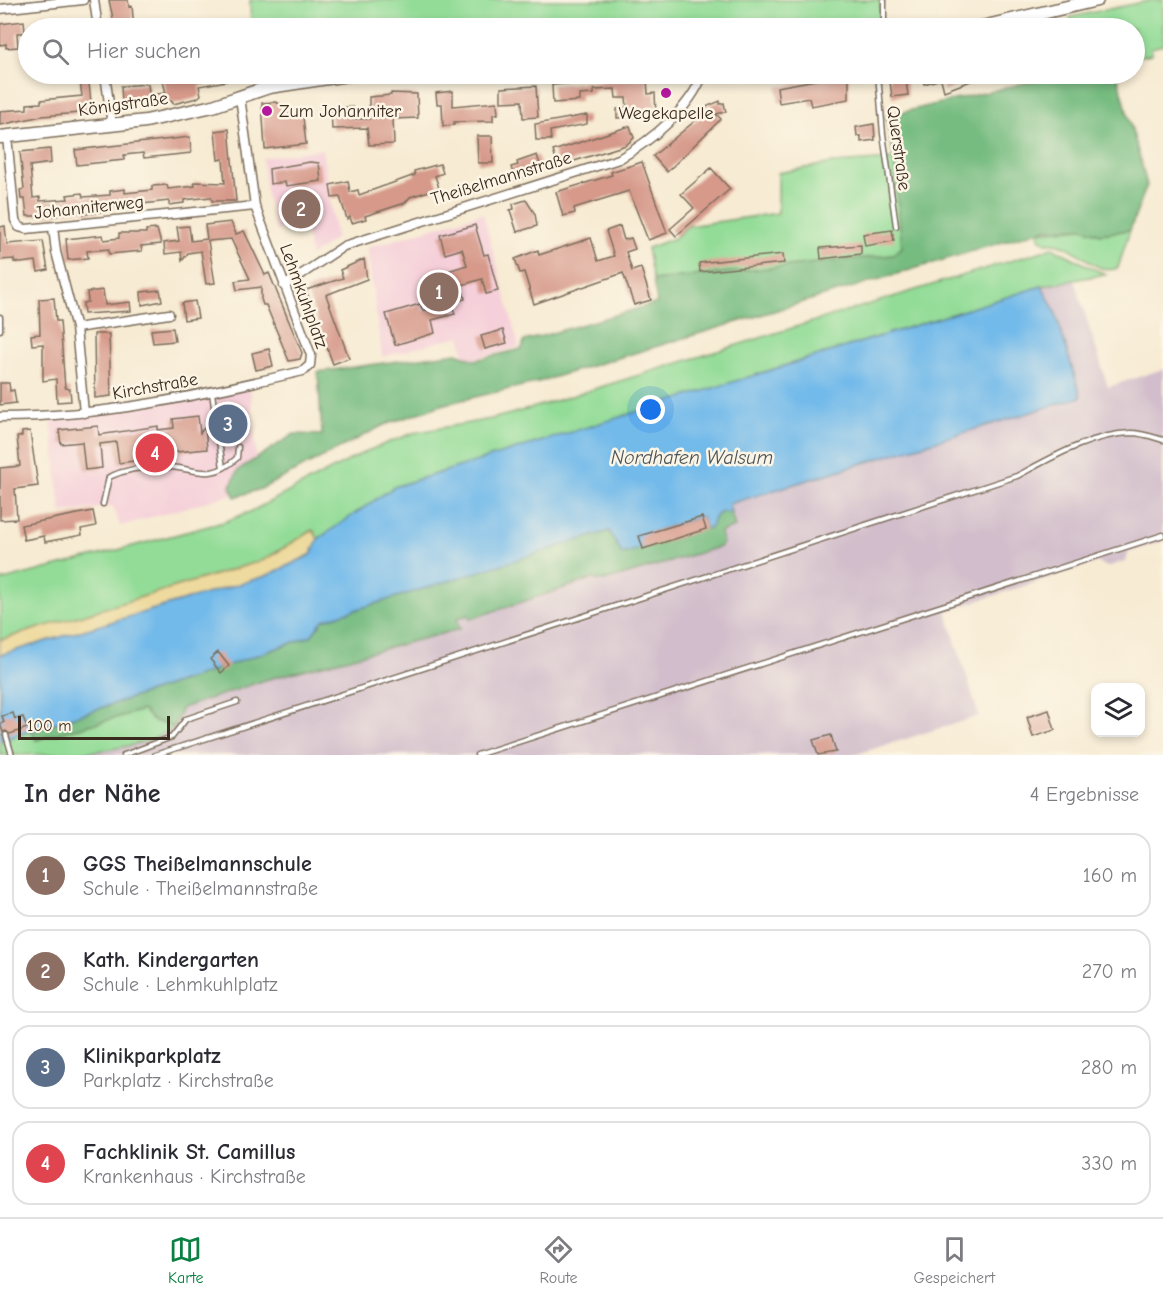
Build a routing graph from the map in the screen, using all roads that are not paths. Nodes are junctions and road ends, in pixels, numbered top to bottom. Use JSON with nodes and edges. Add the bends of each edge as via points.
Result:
{"nodes":[{"id":1,"x":83,"y":0,"type":"edge"},
{"id":2,"x":94,"y":0,"type":"edge"},
{"id":3,"x":884,"y":0,"type":"edge"},
{"id":4,"x":1097,"y":0,"type":"edge"},
{"id":5,"x":0,"y":9,"type":"edge"},
{"id":6,"x":97,"y":18,"type":"edge"},
{"id":7,"x":884,"y":18,"type":"edge"},
{"id":8,"x":1020,"y":18,"type":"edge"},
{"id":9,"x":106,"y":84,"type":"edge"},
{"id":10,"x":286,"y":84,"type":"edge"},
{"id":11,"x":700,"y":84,"type":"edge"},
{"id":12,"x":880,"y":84,"type":"edge"},
{"id":13,"x":240,"y":97,"type":"junction"},
{"id":14,"x":112,"y":125,"type":"junction"},
{"id":15,"x":3,"y":136,"type":"edge"},
{"id":16,"x":255,"y":206,"type":"junction"},
{"id":17,"x":896,"y":226,"type":"dead end"},
{"id":18,"x":53,"y":227,"type":"junction"},
{"id":19,"x":284,"y":286,"type":"junction"},
{"id":20,"x":169,"y":314,"type":"dead end"},
{"id":21,"x":0,"y":317,"type":"edge"},
{"id":22,"x":76,"y":328,"type":"junction"},
{"id":23,"x":0,"y":330,"type":"edge"},
{"id":24,"x":310,"y":365,"type":"joint"},
{"id":25,"x":212,"y":392,"type":"junction"},
{"id":26,"x":84,"y":413,"type":"junction"},
{"id":27,"x":0,"y":417,"type":"edge"},
{"id":28,"x":1163,"y":440,"type":"edge"},
{"id":29,"x":238,"y":447,"type":"dead end"},
{"id":30,"x":223,"y":468,"type":"junction"},
{"id":31,"x":103,"y":504,"type":"dead end"},
{"id":32,"x":1163,"y":535,"type":"edge"},
{"id":33,"x":237,"y":702,"type":"dead end"},
{"id":34,"x":6,"y":735,"type":"dead end"},
{"id":35,"x":163,"y":742,"type":"junction"},
{"id":36,"x":166,"y":752,"type":"junction"},
{"id":37,"x":12,"y":755,"type":"edge"},
{"id":38,"x":124,"y":755,"type":"edge"},
{"id":39,"x":155,"y":755,"type":"edge"},
{"id":40,"x":477,"y":755,"type":"edge"}],
"edges":[{"from":1,"to":5,"type":"street"},
{"from":2,"to":6,"type":"street"},
{"from":3,"to":7,"type":"lane"},
{"from":4,"to":8,"type":"street"},
{"from":9,"to":14,"type":"street"},
{"from":10,"to":13,"type":"street","name":"Königstraße"},
{"from":11,"to":19,"type":"street","name":"Theißelmannstraße","via":[[688,102],[638,148],[620,159],[344,246]]},
{"from":12,"to":17,"type":"lane","name":"Querstraße"},
{"from":13,"to":14,"type":"street","name":"Königstraße","via":[[180,114]]},
{"from":13,"to":16,"type":"street","name":"Lehmkuhlplatz"},
{"from":14,"to":15,"type":"street","name":"Königstraße"},
{"from":15,"to":18,"type":"street","name":"Johanniterweg","via":[[15,220],[26,230]]},
{"from":16,"to":18,"type":"street","name":"Johanniterweg"},
{"from":16,"to":19,"type":"street","name":"Lehmkuhlplatz"},
{"from":18,"to":22,"type":"street"},
{"from":19,"to":24,"type":"street","name":"Lehmkuhlplatz","via":[[311,355]]},
{"from":20,"to":22,"type":"street"},
{"from":21,"to":23,"type":"lane"},
{"from":22,"to":26,"type":"street"},
{"from":24,"to":25,"type":"street","name":"Kirchstraße","via":[[303,371]]},
{"from":25,"to":26,"type":"street","name":"Kirchstraße","via":[[170,402]]},
{"from":25,"to":30,"type":"lane"},
{"from":26,"to":27,"type":"street","name":"Kirchstraße"},
{"from":28,"to":36,"type":"lane","via":[[1134,433],[1118,434],[1077,447],[1017,476]]},
{"from":29,"to":30,"type":"lane","via":[[237,458]]},
{"from":30,"to":31,"type":"lane","via":[[200,473],[173,467],[122,470],[109,477]]},
{"from":32,"to":40,"type":"lane"},
{"from":33,"to":35,"type":"lane","via":[[186,719]]},
{"from":34,"to":37,"type":"lane"},
{"from":35,"to":36,"type":"lane"},
{"from":35,"to":38,"type":"lane"},
{"from":36,"to":39,"type":"lane"}]}
